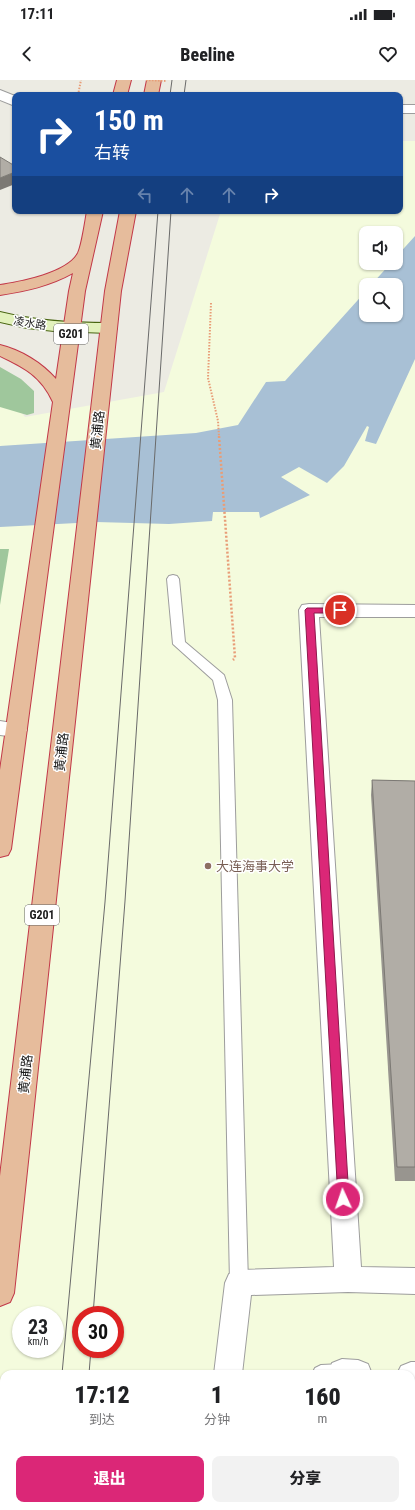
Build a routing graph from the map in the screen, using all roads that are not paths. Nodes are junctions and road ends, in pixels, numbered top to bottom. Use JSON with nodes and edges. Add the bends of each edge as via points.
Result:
{"nodes":[{"id":1,"x":124,"y":80,"type":"edge"},
{"id":2,"x":160,"y":80,"type":"edge"},
{"id":3,"x":121,"y":92,"type":"edge"},
{"id":4,"x":153,"y":92,"type":"edge"},
{"id":5,"x":0,"y":94,"type":"edge"},
{"id":6,"x":12,"y":100,"type":"edge"},
{"id":7,"x":403,"y":109,"type":"edge"},
{"id":8,"x":415,"y":109,"type":"edge"},
{"id":9,"x":403,"y":119,"type":"edge"},
{"id":10,"x":415,"y":119,"type":"edge"},
{"id":11,"x":94,"y":214,"type":"edge"},
{"id":12,"x":127,"y":214,"type":"edge"},
{"id":13,"x":85,"y":255,"type":"junction"},
{"id":14,"x":0,"y":290,"type":"edge"},
{"id":15,"x":0,"y":317,"type":"edge"},
{"id":16,"x":72,"y":328,"type":"junction"},
{"id":17,"x":109,"y":328,"type":"junction"},
{"id":18,"x":0,"y":350,"type":"edge"},
{"id":19,"x":61,"y":408,"type":"junction"},
{"id":20,"x":173,"y":579,"type":"dead end"},
{"id":21,"x":415,"y":611,"type":"edge"},
{"id":22,"x":8,"y":729,"type":"edge"},
{"id":23,"x":0,"y":849,"type":"edge"},
{"id":24,"x":348,"y":1278,"type":"junction"},
{"id":25,"x":415,"y":1281,"type":"edge"},
{"id":26,"x":239,"y":1283,"type":"junction"},
{"id":27,"x":0,"y":1293,"type":"edge"},
{"id":28,"x":228,"y":1370,"type":"edge"}],
"edges":[{"from":1,"to":3,"type":"highway"},
{"from":2,"to":4,"type":"highway"},
{"from":5,"to":6,"type":"street"},
{"from":7,"to":8,"type":"street"},
{"from":9,"to":10,"type":"street"},
{"from":11,"to":13,"type":"highway","number":"G201"},
{"from":12,"to":17,"type":"highway","name":"黄浦路","number":"G201"},
{"from":13,"to":14,"type":"highway","via":[[76,266],[59,275]]},
{"from":13,"to":16,"type":"highway","number":"G201"},
{"from":15,"to":16,"type":"main road","name":"凌水路","via":[[36,325]]},
{"from":16,"to":17,"type":"main road","name":"凌水路"},
{"from":16,"to":19,"type":"highway","number":"G201"},
{"from":17,"to":27,"type":"highway","name":"黄浦路","number":"G201"},
{"from":18,"to":19,"type":"highway","via":[[34,366],[45,375],[56,389]]},
{"from":19,"to":22,"type":"highway","number":"G201","via":[[43,537]]},
{"from":20,"to":26,"type":"lane","via":[[179,644],[219,678],[225,700]]},
{"from":21,"to":24,"type":"street","via":[[310,610]]},
{"from":22,"to":23,"type":"highway","number":"G201"},
{"from":24,"to":25,"type":"street"},
{"from":24,"to":26,"type":"street"},
{"from":26,"to":28,"type":"street"}]}
